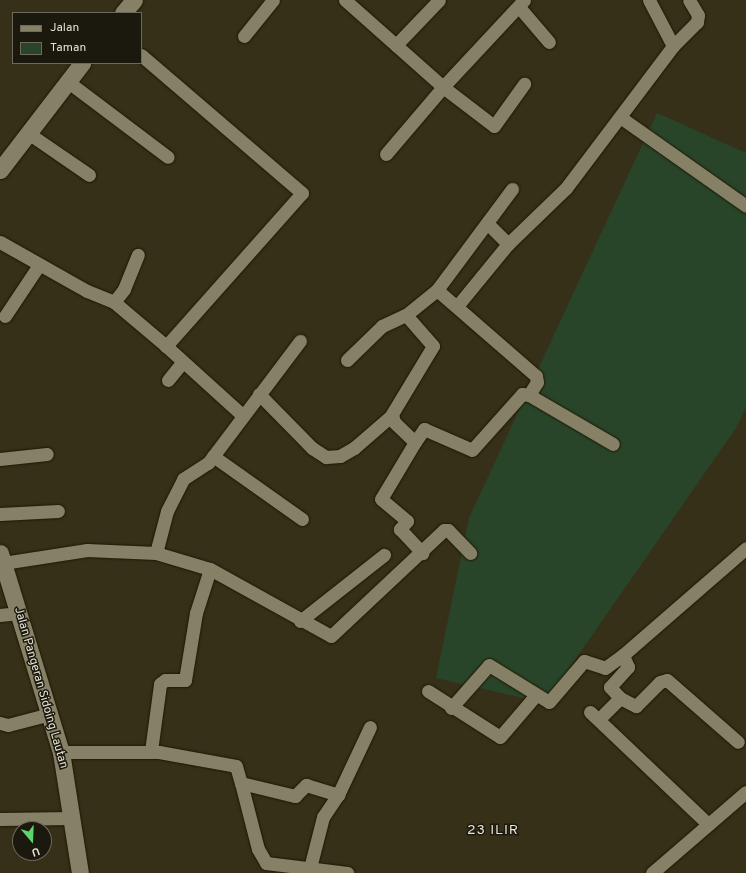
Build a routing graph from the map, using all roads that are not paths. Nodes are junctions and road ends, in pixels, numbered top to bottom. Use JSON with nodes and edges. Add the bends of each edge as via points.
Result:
{"nodes":[{"id":1,"x":134,"y":0,"type":"edge"},
{"id":2,"x":273,"y":0,"type":"edge"},
{"id":3,"x":345,"y":0,"type":"edge"},
{"id":4,"x":439,"y":0,"type":"edge"},
{"id":5,"x":649,"y":0,"type":"edge"},
{"id":6,"x":689,"y":0,"type":"edge"},
{"id":7,"x":521,"y":3,"type":"edge"},
{"id":8,"x":124,"y":12,"type":"edge"},
{"id":9,"x":244,"y":36,"type":"dead end"},
{"id":10,"x":550,"y":42,"type":"dead end"},
{"id":11,"x":396,"y":45,"type":"junction"},
{"id":12,"x":673,"y":46,"type":"junction"},
{"id":13,"x":142,"y":56,"type":"edge"},
{"id":14,"x":81,"y":64,"type":"edge"},
{"id":15,"x":67,"y":81,"type":"junction"},
{"id":16,"x":524,"y":84,"type":"dead end"},
{"id":17,"x":443,"y":87,"type":"junction"},
{"id":18,"x":620,"y":117,"type":"junction"},
{"id":19,"x":28,"y":133,"type":"junction"},
{"id":20,"x":386,"y":154,"type":"dead end"},
{"id":21,"x":168,"y":157,"type":"dead end"},
{"id":22,"x":0,"y":170,"type":"edge"},
{"id":23,"x":89,"y":175,"type":"dead end"},
{"id":24,"x":512,"y":189,"type":"dead end"},
{"id":25,"x":746,"y":206,"type":"edge"},
{"id":26,"x":487,"y":223,"type":"junction"},
{"id":27,"x":0,"y":242,"type":"edge"},
{"id":28,"x":508,"y":244,"type":"junction"},
{"id":29,"x":138,"y":255,"type":"dead end"},
{"id":30,"x":39,"y":265,"type":"junction"},
{"id":31,"x":437,"y":290,"type":"junction"},
{"id":32,"x":114,"y":302,"type":"junction"},
{"id":33,"x":458,"y":305,"type":"junction"},
{"id":34,"x":406,"y":315,"type":"junction"},
{"id":35,"x":5,"y":316,"type":"dead end"},
{"id":36,"x":300,"y":341,"type":"dead end"},
{"id":37,"x":166,"y":346,"type":"junction"},
{"id":38,"x":347,"y":360,"type":"dead end"},
{"id":39,"x":182,"y":363,"type":"junction"},
{"id":40,"x":168,"y":380,"type":"dead end"},
{"id":41,"x":259,"y":394,"type":"junction"},
{"id":42,"x":529,"y":395,"type":"junction"},
{"id":43,"x":242,"y":415,"type":"junction"},
{"id":44,"x":391,"y":416,"type":"junction"},
{"id":45,"x":415,"y":442,"type":"junction"},
{"id":46,"x":613,"y":444,"type":"dead end"},
{"id":47,"x":47,"y":454,"type":"dead end"},
{"id":48,"x":213,"y":456,"type":"junction"},
{"id":49,"x":0,"y":459,"type":"edge"},
{"id":50,"x":58,"y":511,"type":"dead end"},
{"id":51,"x":0,"y":514,"type":"edge"},
{"id":52,"x":302,"y":519,"type":"dead end"},
{"id":53,"x":746,"y":548,"type":"edge"},
{"id":54,"x":156,"y":553,"type":"junction"},
{"id":55,"x":422,"y":553,"type":"junction"},
{"id":56,"x":470,"y":553,"type":"dead end"},
{"id":57,"x":384,"y":555,"type":"dead end"},
{"id":58,"x":2,"y":563,"type":"edge"},
{"id":59,"x":210,"y":569,"type":"junction"},
{"id":60,"x":19,"y":613,"type":"junction"},
{"id":61,"x":0,"y":616,"type":"edge"},
{"id":62,"x":296,"y":618,"type":"junction"},
{"id":63,"x":623,"y":655,"type":"junction"},
{"id":64,"x":428,"y":691,"type":"dead end"},
{"id":65,"x":535,"y":696,"type":"junction"},
{"id":66,"x":620,"y":698,"type":"junction"},
{"id":67,"x":48,"y":708,"type":"junction"},
{"id":68,"x":451,"y":708,"type":"junction"},
{"id":69,"x":0,"y":723,"type":"edge"},
{"id":70,"x":370,"y":727,"type":"dead end"},
{"id":71,"x":738,"y":742,"type":"dead end"},
{"id":72,"x":151,"y":751,"type":"junction"},
{"id":73,"x":61,"y":752,"type":"junction"},
{"id":74,"x":241,"y":784,"type":"junction"},
{"id":75,"x":746,"y":792,"type":"edge"},
{"id":76,"x":338,"y":795,"type":"junction"},
{"id":77,"x":72,"y":818,"type":"junction"},
{"id":78,"x":0,"y":819,"type":"edge"},
{"id":79,"x":708,"y":824,"type":"junction"},
{"id":80,"x":310,"y":868,"type":"junction"},
{"id":81,"x":80,"y":873,"type":"edge"},
{"id":82,"x":348,"y":873,"type":"edge"},
{"id":83,"x":652,"y":873,"type":"edge"}],
"edges":[{"from":1,"to":8,"type":"street"},
{"from":2,"to":9,"type":"street"},
{"from":3,"to":11,"type":"street"},
{"from":4,"to":11,"type":"street"},
{"from":5,"to":12,"type":"street"},
{"from":6,"to":12,"type":"street","via":[[698,20]]},
{"from":7,"to":10,"type":"street"},
{"from":7,"to":17,"type":"street"},
{"from":11,"to":17,"type":"street"},
{"from":12,"to":18,"type":"street"},
{"from":13,"to":37,"type":"street","via":[[302,193]]},
{"from":14,"to":15,"type":"street"},
{"from":15,"to":19,"type":"street"},
{"from":15,"to":21,"type":"street"},
{"from":16,"to":17,"type":"street","via":[[494,126]]},
{"from":17,"to":20,"type":"street"},
{"from":18,"to":25,"type":"street"},
{"from":18,"to":28,"type":"street","via":[[553,202]]},
{"from":19,"to":22,"type":"street"},
{"from":19,"to":23,"type":"street"},
{"from":24,"to":26,"type":"street"},
{"from":26,"to":28,"type":"street"},
{"from":26,"to":31,"type":"street"},
{"from":27,"to":30,"type":"street"},
{"from":28,"to":33,"type":"street"},
{"from":29,"to":32,"type":"street","via":[[124,289]]},
{"from":30,"to":32,"type":"street"},
{"from":30,"to":35,"type":"street"},
{"from":31,"to":33,"type":"street"},
{"from":31,"to":34,"type":"street"},
{"from":32,"to":37,"type":"street"},
{"from":33,"to":42,"type":"street","via":[[536,376],[537,382]]},
{"from":34,"to":38,"type":"street","via":[[382,326]]},
{"from":34,"to":44,"type":"street","via":[[433,346]]},
{"from":36,"to":41,"type":"street"},
{"from":37,"to":39,"type":"street"},
{"from":39,"to":40,"type":"street"},
{"from":39,"to":43,"type":"street"},
{"from":41,"to":43,"type":"street"},
{"from":41,"to":44,"type":"street","via":[[317,452],[334,457],[347,452]]},
{"from":42,"to":45,"type":"street","via":[[522,394],[472,450],[424,429]]},
{"from":42,"to":46,"type":"street"},
{"from":43,"to":48,"type":"street"},
{"from":44,"to":45,"type":"street"},
{"from":45,"to":55,"type":"street","via":[[381,499],[407,521],[400,529]]},
{"from":47,"to":49,"type":"street"},
{"from":48,"to":52,"type":"street"},
{"from":48,"to":54,"type":"street","via":[[199,470],[185,477],[169,504]]},
{"from":50,"to":51,"type":"street"},
{"from":53,"to":63,"type":"street"},
{"from":54,"to":58,"type":"street","via":[[87,550]]},
{"from":54,"to":59,"type":"street"},
{"from":55,"to":56,"type":"street","via":[[446,529]]},
{"from":55,"to":62,"type":"street","via":[[334,636]]},
{"from":57,"to":62,"type":"street"},
{"from":58,"to":60,"type":"street","name":"Jalan Pangeran Sidoing Lautan"},
{"from":59,"to":62,"type":"street"},
{"from":59,"to":72,"type":"street","via":[[196,613],[186,674],[180,682],[165,680],[160,684]]},
{"from":60,"to":61,"type":"street"},
{"from":60,"to":67,"type":"street","name":"Jalan Pangeran Sidoing Lautan"},
{"from":63,"to":65,"type":"street","via":[[604,668],[583,662],[550,702]]},
{"from":63,"to":66,"type":"street","via":[[628,667],[610,687]]},
{"from":64,"to":68,"type":"street"},
{"from":65,"to":68,"type":"street","via":[[502,737]]},
{"from":65,"to":68,"type":"street","via":[[489,666]]},
{"from":66,"to":71,"type":"street","via":[[634,706],[660,682],[667,680]]},
{"from":66,"to":79,"type":"street","via":[[594,716]]},
{"from":67,"to":69,"type":"street","via":[[8,725]]},
{"from":67,"to":73,"type":"street","name":"Jalan Pangeran Sidoing Lautan"},
{"from":70,"to":76,"type":"street"},
{"from":72,"to":73,"type":"street"},
{"from":72,"to":74,"type":"street","via":[[236,766]]},
{"from":73,"to":77,"type":"street","name":"Jalan Pangeran Sidoing Lautan"},
{"from":74,"to":76,"type":"street","via":[[295,796],[306,785]]},
{"from":74,"to":80,"type":"street","via":[[264,861]]},
{"from":75,"to":79,"type":"street"},
{"from":76,"to":80,"type":"street","via":[[323,817]]},
{"from":77,"to":78,"type":"street"},
{"from":77,"to":81,"type":"street","name":"Jalan Pangeran Sidoing Lautan"},
{"from":79,"to":83,"type":"street"},
{"from":80,"to":82,"type":"street"}]}
